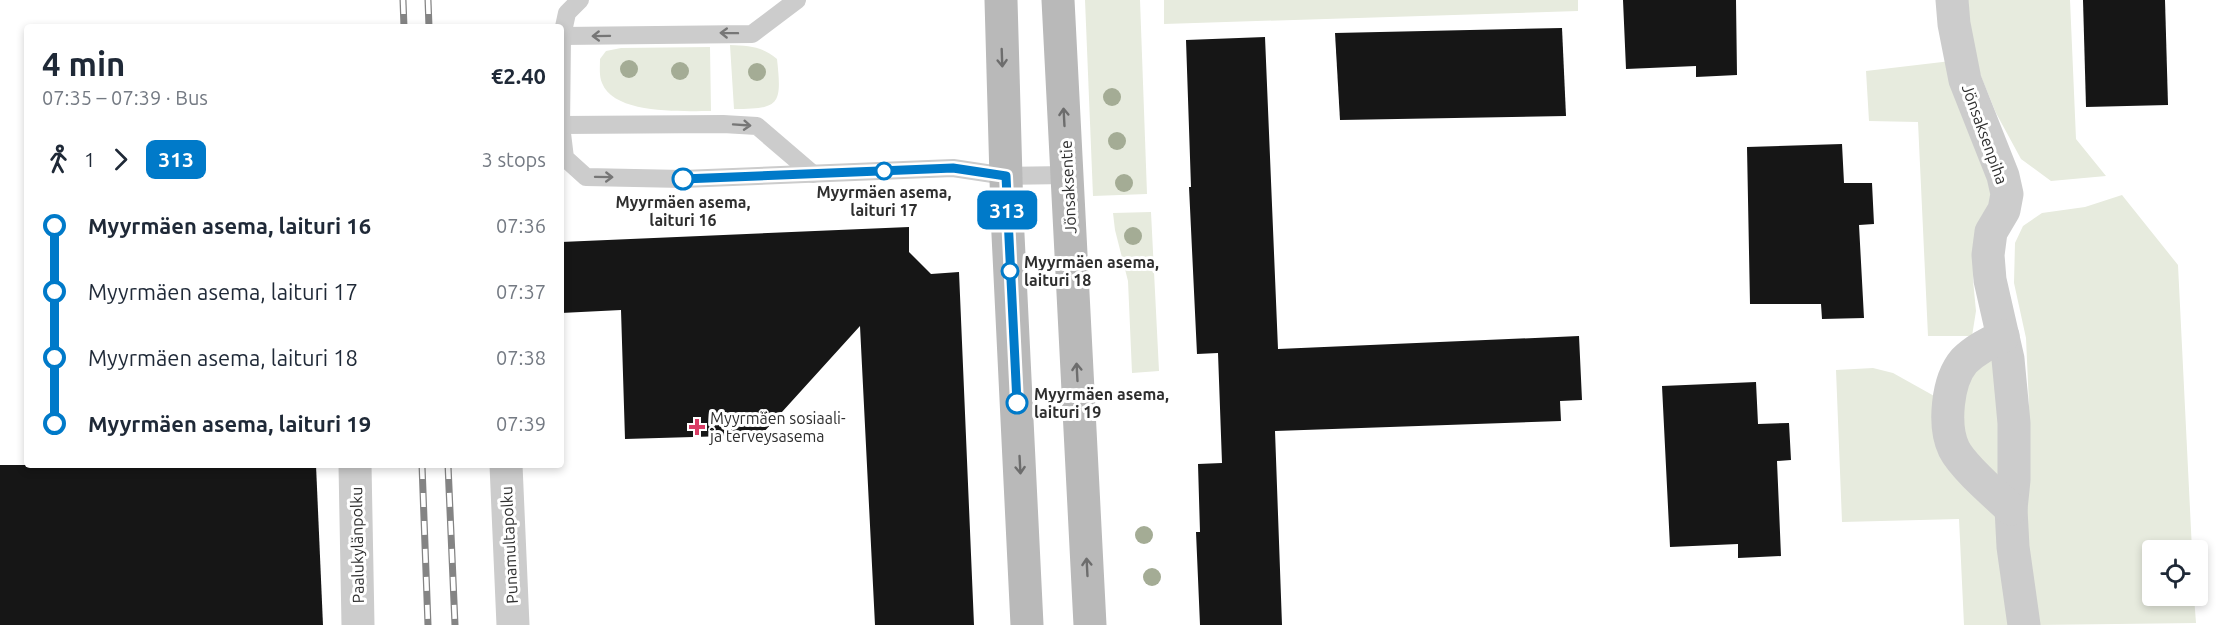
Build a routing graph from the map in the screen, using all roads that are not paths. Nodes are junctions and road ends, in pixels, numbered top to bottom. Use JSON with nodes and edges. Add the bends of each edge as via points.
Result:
{"nodes":[{"id":1,"x":580,"y":0,"type":"edge"},
{"id":2,"x":797,"y":0,"type":"edge"},
{"id":3,"x":1001,"y":0,"type":"edge"},
{"id":4,"x":1058,"y":0,"type":"edge"},
{"id":5,"x":1952,"y":0,"type":"edge"},
{"id":6,"x":564,"y":27,"type":"edge"},
{"id":7,"x":564,"y":36,"type":"edge"},
{"id":8,"x":564,"y":125,"type":"edge"},
{"id":9,"x":564,"y":150,"type":"edge"},
{"id":10,"x":813,"y":174,"type":"junction"},
{"id":11,"x":1067,"y":175,"type":"junction"},
{"id":12,"x":1006,"y":176,"type":"junction"},
{"id":13,"x":2003,"y":336,"type":"junction"},
{"id":14,"x":355,"y":468,"type":"edge"},
{"id":15,"x":506,"y":468,"type":"edge"},
{"id":16,"x":2011,"y":509,"type":"junction"},
{"id":17,"x":358,"y":625,"type":"edge"},
{"id":18,"x":513,"y":625,"type":"edge"},
{"id":19,"x":1027,"y":625,"type":"edge"},
{"id":20,"x":1090,"y":625,"type":"edge"},
{"id":21,"x":2024,"y":625,"type":"edge"}],
"edges":[{"from":1,"to":6,"type":"lane","via":[[567,13]]},
{"from":2,"to":7,"type":"lane","one_way":true,"via":[[752,33]]},
{"from":3,"to":12,"type":"main road","one_way":true},
{"from":11,"to":4,"type":"main road","name":"Jönsaksentie","one_way":true},
{"from":5,"to":13,"type":"street","name":"Jönsaksenpiha","via":[[1965,81],[2007,194],[2004,210],[1991,232],[1988,255]]},
{"from":8,"to":10,"type":"lane","one_way":true,"via":[[757,126]]},
{"from":9,"to":10,"type":"lane","one_way":true,"via":[[565,158],[586,177],[683,179]]},
{"from":10,"to":12,"type":"lane","via":[[960,168]]},
{"from":11,"to":12,"type":"lane"},
{"from":20,"to":11,"type":"main road","name":"Jönsaksentie","one_way":true},
{"from":12,"to":19,"type":"main road","one_way":true},
{"from":13,"to":16,"type":"street","name":"Jönsaksenpiha","via":[[2014,423]]},
{"from":13,"to":16,"type":"street","via":[[1963,362],[1949,394],[1948,426],[1954,450]]},
{"from":14,"to":17,"type":"street","name":"Paalukylänpolku"},
{"from":15,"to":18,"type":"street","name":"Punamultapolku"},
{"from":16,"to":21,"type":"street","name":"Jönsaksenpiha","via":[[2015,574]]}]}
